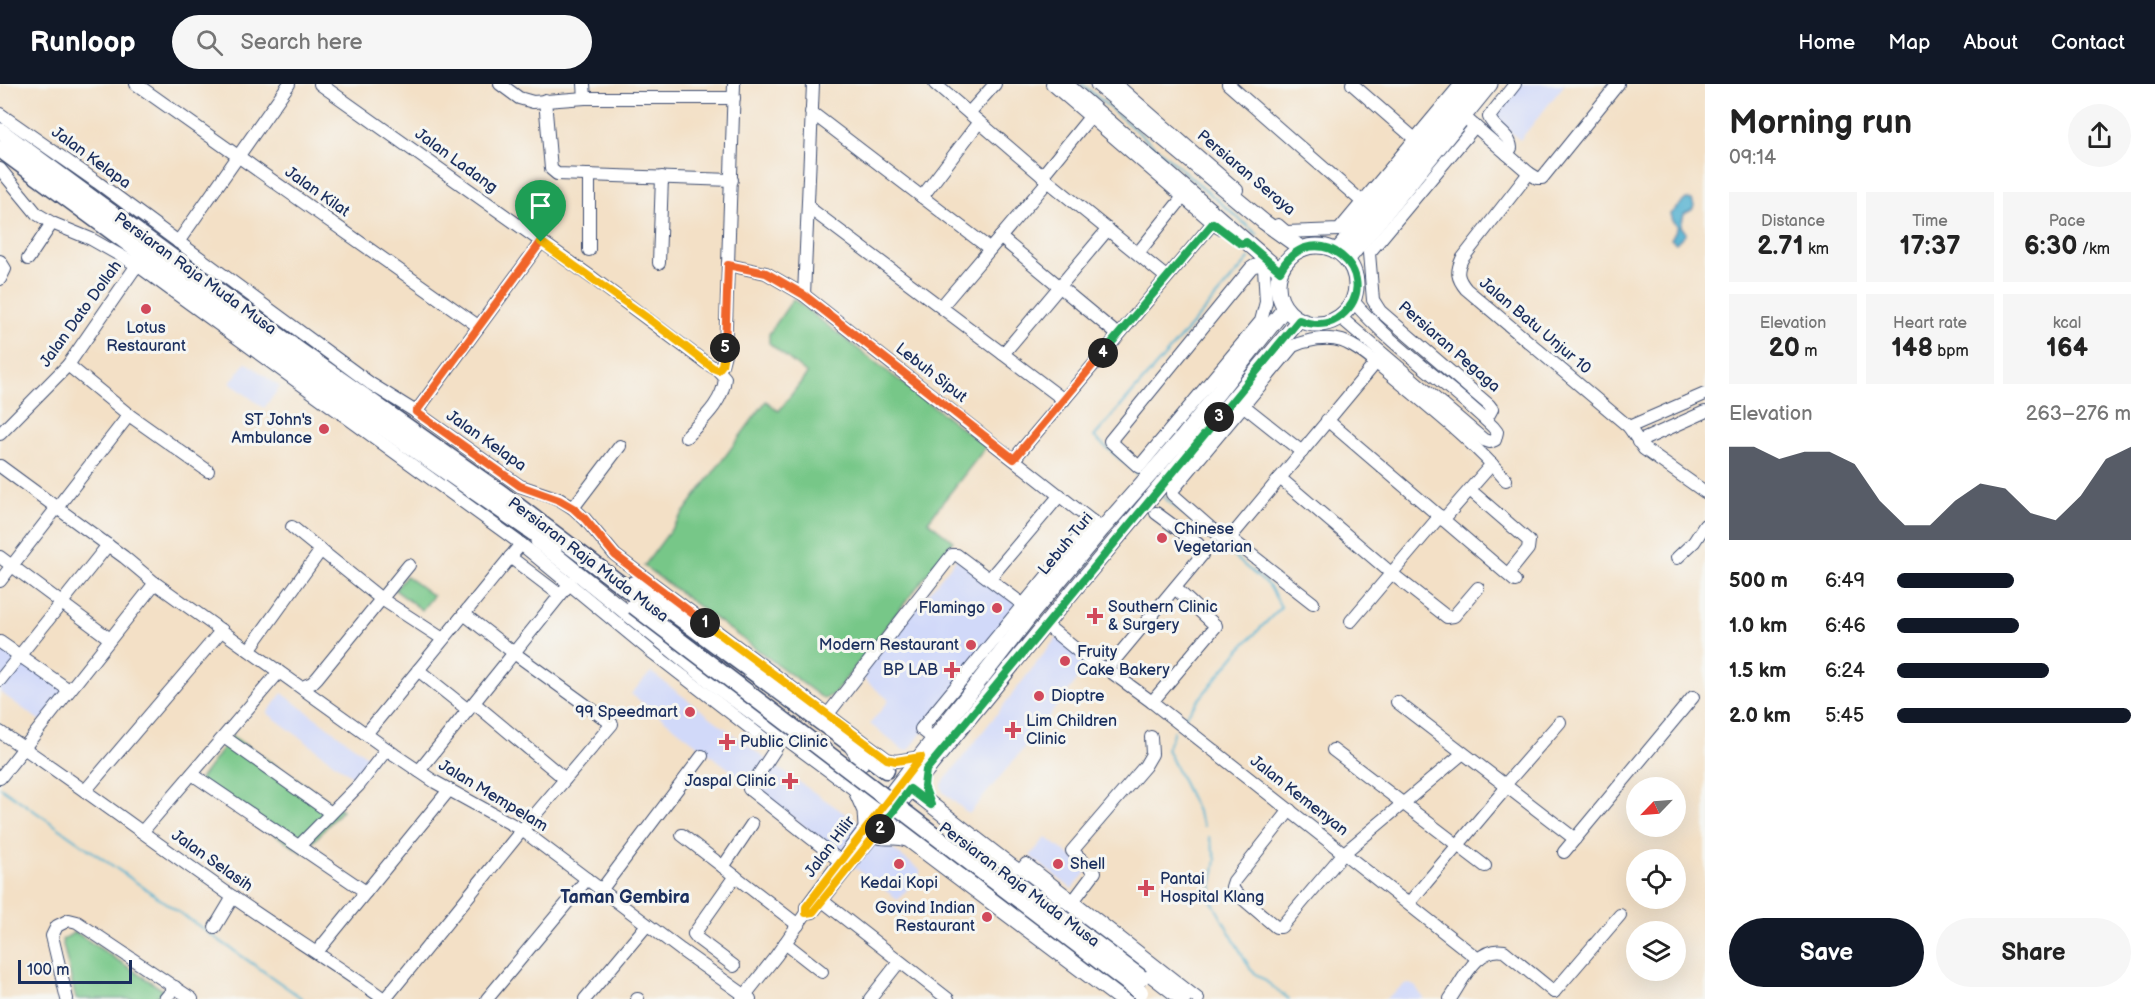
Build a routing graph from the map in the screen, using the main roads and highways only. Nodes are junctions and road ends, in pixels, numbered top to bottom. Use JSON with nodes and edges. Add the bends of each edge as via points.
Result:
{"nodes":[{"id":1,"x":1065,"y":84,"type":"edge"},
{"id":2,"x":1476,"y":84,"type":"edge"},
{"id":3,"x":1490,"y":84,"type":"edge"},
{"id":4,"x":1107,"y":87,"type":"edge"},
{"id":5,"x":0,"y":130,"type":"edge"},
{"id":6,"x":0,"y":149,"type":"edge"},
{"id":7,"x":1302,"y":249,"type":"junction"},
{"id":8,"x":1342,"y":256,"type":"junction"},
{"id":9,"x":1280,"y":271,"type":"junction"},
{"id":10,"x":1285,"y":308,"type":"junction"},
{"id":11,"x":1299,"y":320,"type":"junction"},
{"id":12,"x":1183,"y":437,"type":"junction"},
{"id":13,"x":502,"y":494,"type":"junction"},
{"id":14,"x":508,"y":514,"type":"junction"},
{"id":15,"x":1057,"y":584,"type":"junction"},
{"id":16,"x":637,"y":603,"type":"junction"},
{"id":17,"x":1047,"y":623,"type":"junction"},
{"id":18,"x":856,"y":742,"type":"junction"},
{"id":19,"x":776,"y":748,"type":"road end"},
{"id":20,"x":800,"y":749,"type":"junction"},
{"id":21,"x":920,"y":764,"type":"junction"},
{"id":22,"x":829,"y":770,"type":"junction"},
{"id":23,"x":886,"y":770,"type":"junction"},
{"id":24,"x":906,"y":785,"type":"junction"},
{"id":25,"x":854,"y":789,"type":"junction"},
{"id":26,"x":931,"y":805,"type":"junction"},
{"id":27,"x":885,"y":811,"type":"junction"},
{"id":28,"x":946,"y":818,"type":"junction"},
{"id":29,"x":914,"y":832,"type":"junction"},
{"id":30,"x":928,"y":843,"type":"junction"},
{"id":31,"x":1016,"y":911,"type":"junction"},
{"id":32,"x":1048,"y":946,"type":"road end"},
{"id":33,"x":1140,"y":992,"type":"edge"},
{"id":34,"x":1169,"y":999,"type":"edge"},
{"id":35,"x":1183,"y":999,"type":"edge"}],
"edges":[{"from":1,"to":9,"type":"main road"},
{"from":2,"to":8,"type":"main road","via":[[1367,205]]},
{"from":3,"to":8,"type":"main road","name":"Persiaran Pegaga","via":[[1469,121]]},
{"from":4,"to":7,"type":"main road","name":"Persiaran Seraya","via":[[1264,222]]},
{"from":5,"to":13,"type":"highway","name":"Persiaran Raja Muda Musa","via":[[298,350]]},
{"from":6,"to":14,"type":"highway","name":"Persiaran Raja Muda Musa","via":[[303,379]]},
{"from":7,"to":8,"type":"main road","via":[[1320,246]]},
{"from":7,"to":9,"type":"main road"},
{"from":8,"to":11,"type":"main road","via":[[1356,279],[1348,310],[1320,325]]},
{"from":9,"to":10,"type":"main road","via":[[1278,290]]},
{"from":10,"to":11,"type":"main road"},
{"from":10,"to":12,"type":"main road","name":"Lebuh Turi"},
{"from":11,"to":12,"type":"main road","name":"Lebuh Turi"},
{"from":12,"to":15,"type":"main road","name":"Lebuh Turi","via":[[1144,482],[1097,525]]},
{"from":12,"to":17,"type":"main road","name":"Lebuh Turi","via":[[1162,492]]},
{"from":13,"to":16,"type":"highway","name":"Persiaran Raja Muda Musa"},
{"from":13,"to":18,"type":"highway","via":[[530,508]]},
{"from":14,"to":16,"type":"highway","name":"Persiaran Raja Muda Musa"},
{"from":14,"to":20,"type":"main road","via":[[713,691]]},
{"from":15,"to":17,"type":"main road","via":[[1046,604]]},
{"from":15,"to":21,"type":"main road","name":"Lebuh Turi","via":[[1028,608]]},
{"from":16,"to":33,"type":"highway","name":"Persiaran Raja Muda Musa","bridge":true},
{"from":17,"to":21,"type":"main road","name":"Lebuh Turi"},
{"from":18,"to":22,"type":"main road","via":[[860,765],[854,772],[844,775]]},
{"from":18,"to":23,"type":"highway"},
{"from":19,"to":20,"type":"main road"},
{"from":20,"to":22,"type":"main road"},
{"from":21,"to":23,"type":"main road","via":[[896,772]]},
{"from":21,"to":24,"type":"main road","name":"Lebuh Turi"},
{"from":21,"to":26,"type":"main road"},
{"from":22,"to":25,"type":"main road"},
{"from":23,"to":24,"type":"main road"},
{"from":24,"to":26,"type":"main road"},
{"from":24,"to":27,"type":"main road","name":"Lebuh Turi"},
{"from":25,"to":27,"type":"main road"},
{"from":25,"to":29,"type":"main road","via":[[870,831]]},
{"from":26,"to":28,"type":"main road"},
{"from":27,"to":29,"type":"main road"},
{"from":28,"to":30,"type":"main road","via":[[926,814],[917,819],[919,831]]},
{"from":28,"to":35,"type":"main road","via":[[1018,874],[1119,943]]},
{"from":29,"to":30,"type":"main road"},
{"from":30,"to":31,"type":"main road"},
{"from":31,"to":32,"type":"main road"},
{"from":31,"to":33,"type":"main road"},
{"from":33,"to":34,"type":"main road","name":"Persiaran Raja Muda Musa"}]}
